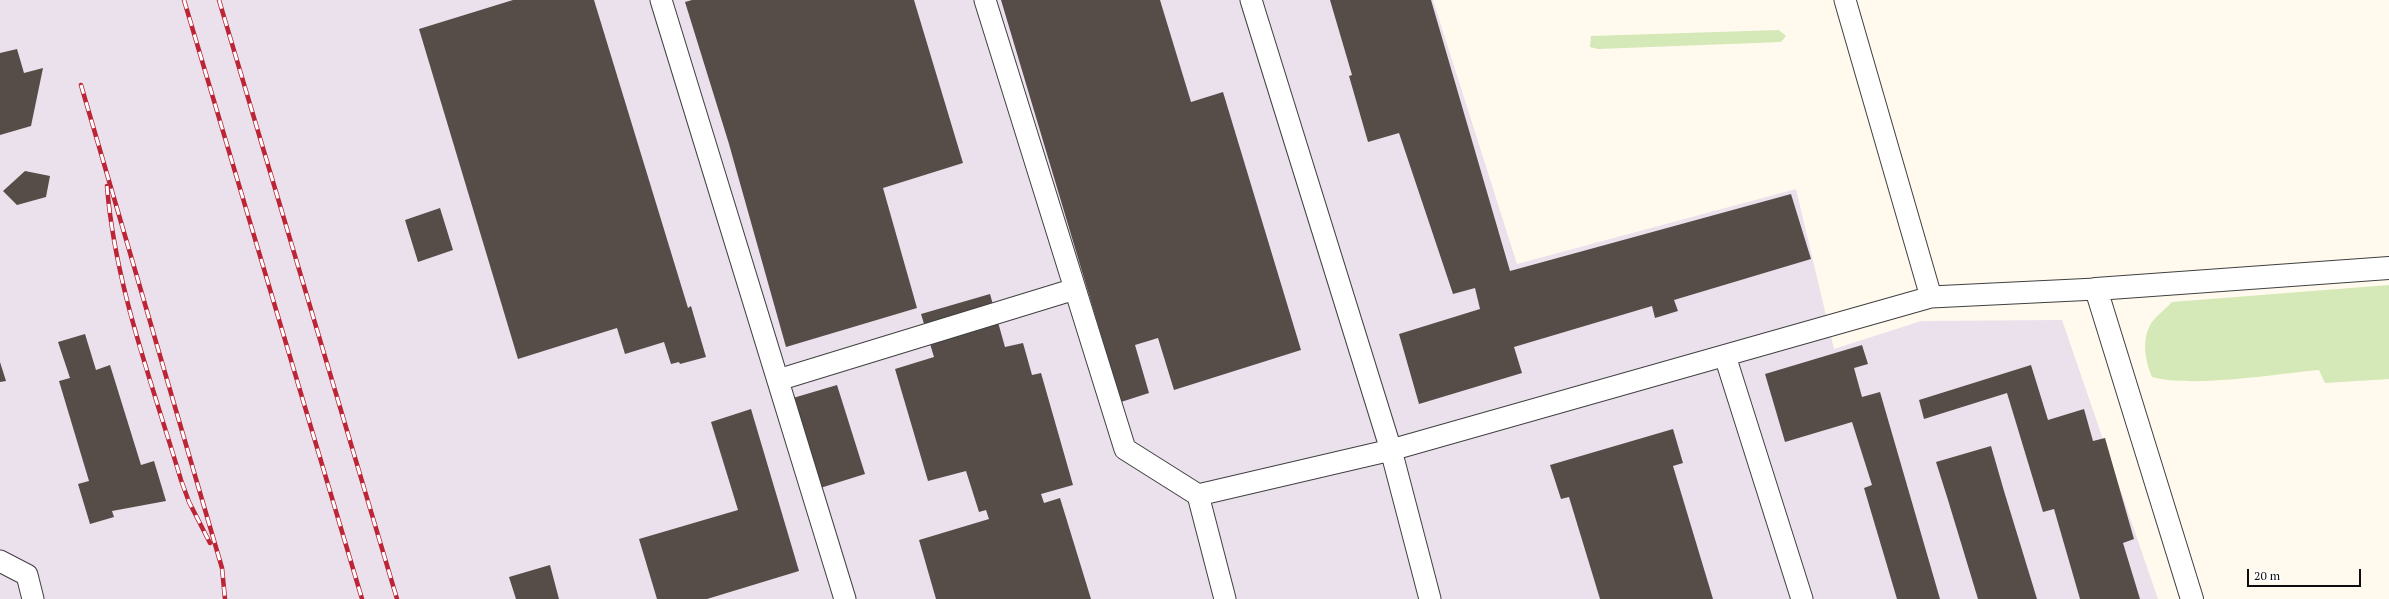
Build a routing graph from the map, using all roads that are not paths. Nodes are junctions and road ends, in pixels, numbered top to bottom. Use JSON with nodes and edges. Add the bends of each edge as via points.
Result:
{"nodes":[{"id":1,"x":661,"y":0,"type":"edge"},
{"id":2,"x":985,"y":0,"type":"edge"},
{"id":3,"x":1251,"y":0,"type":"edge"},
{"id":4,"x":1844,"y":0,"type":"edge"},
{"id":5,"x":2389,"y":268,"type":"edge"},
{"id":6,"x":1075,"y":289,"type":"junction"},
{"id":7,"x":2096,"y":289,"type":"junction"},
{"id":8,"x":1931,"y":297,"type":"junction"},
{"id":9,"x":1725,"y":356,"type":"junction"},
{"id":10,"x":778,"y":380,"type":"junction"},
{"id":11,"x":1391,"y":450,"type":"junction"},
{"id":12,"x":1198,"y":495,"type":"junction"},
{"id":13,"x":0,"y":561,"type":"edge"},
{"id":14,"x":33,"y":599,"type":"edge"},
{"id":15,"x":845,"y":599,"type":"edge"},
{"id":16,"x":1225,"y":599,"type":"edge"},
{"id":17,"x":1430,"y":599,"type":"edge"},
{"id":18,"x":1802,"y":599,"type":"edge"},
{"id":19,"x":2192,"y":599,"type":"edge"}],
"edges":[{"from":1,"to":10,"type":"lane"},
{"from":2,"to":6,"type":"lane"},
{"from":3,"to":11,"type":"lane"},
{"from":4,"to":8,"type":"lane"},
{"from":5,"to":7,"type":"street"},
{"from":6,"to":10,"type":"lane"},
{"from":6,"to":12,"type":"lane","via":[[1125,449]]},
{"from":7,"to":8,"type":"lane"},
{"from":7,"to":19,"type":"street"},
{"from":8,"to":9,"type":"lane"},
{"from":9,"to":11,"type":"lane"},
{"from":9,"to":18,"type":"lane"},
{"from":10,"to":15,"type":"lane"},
{"from":11,"to":12,"type":"lane"},
{"from":11,"to":17,"type":"lane"},
{"from":12,"to":16,"type":"lane"},
{"from":13,"to":14,"type":"lane","via":[[27,575]]}]}
